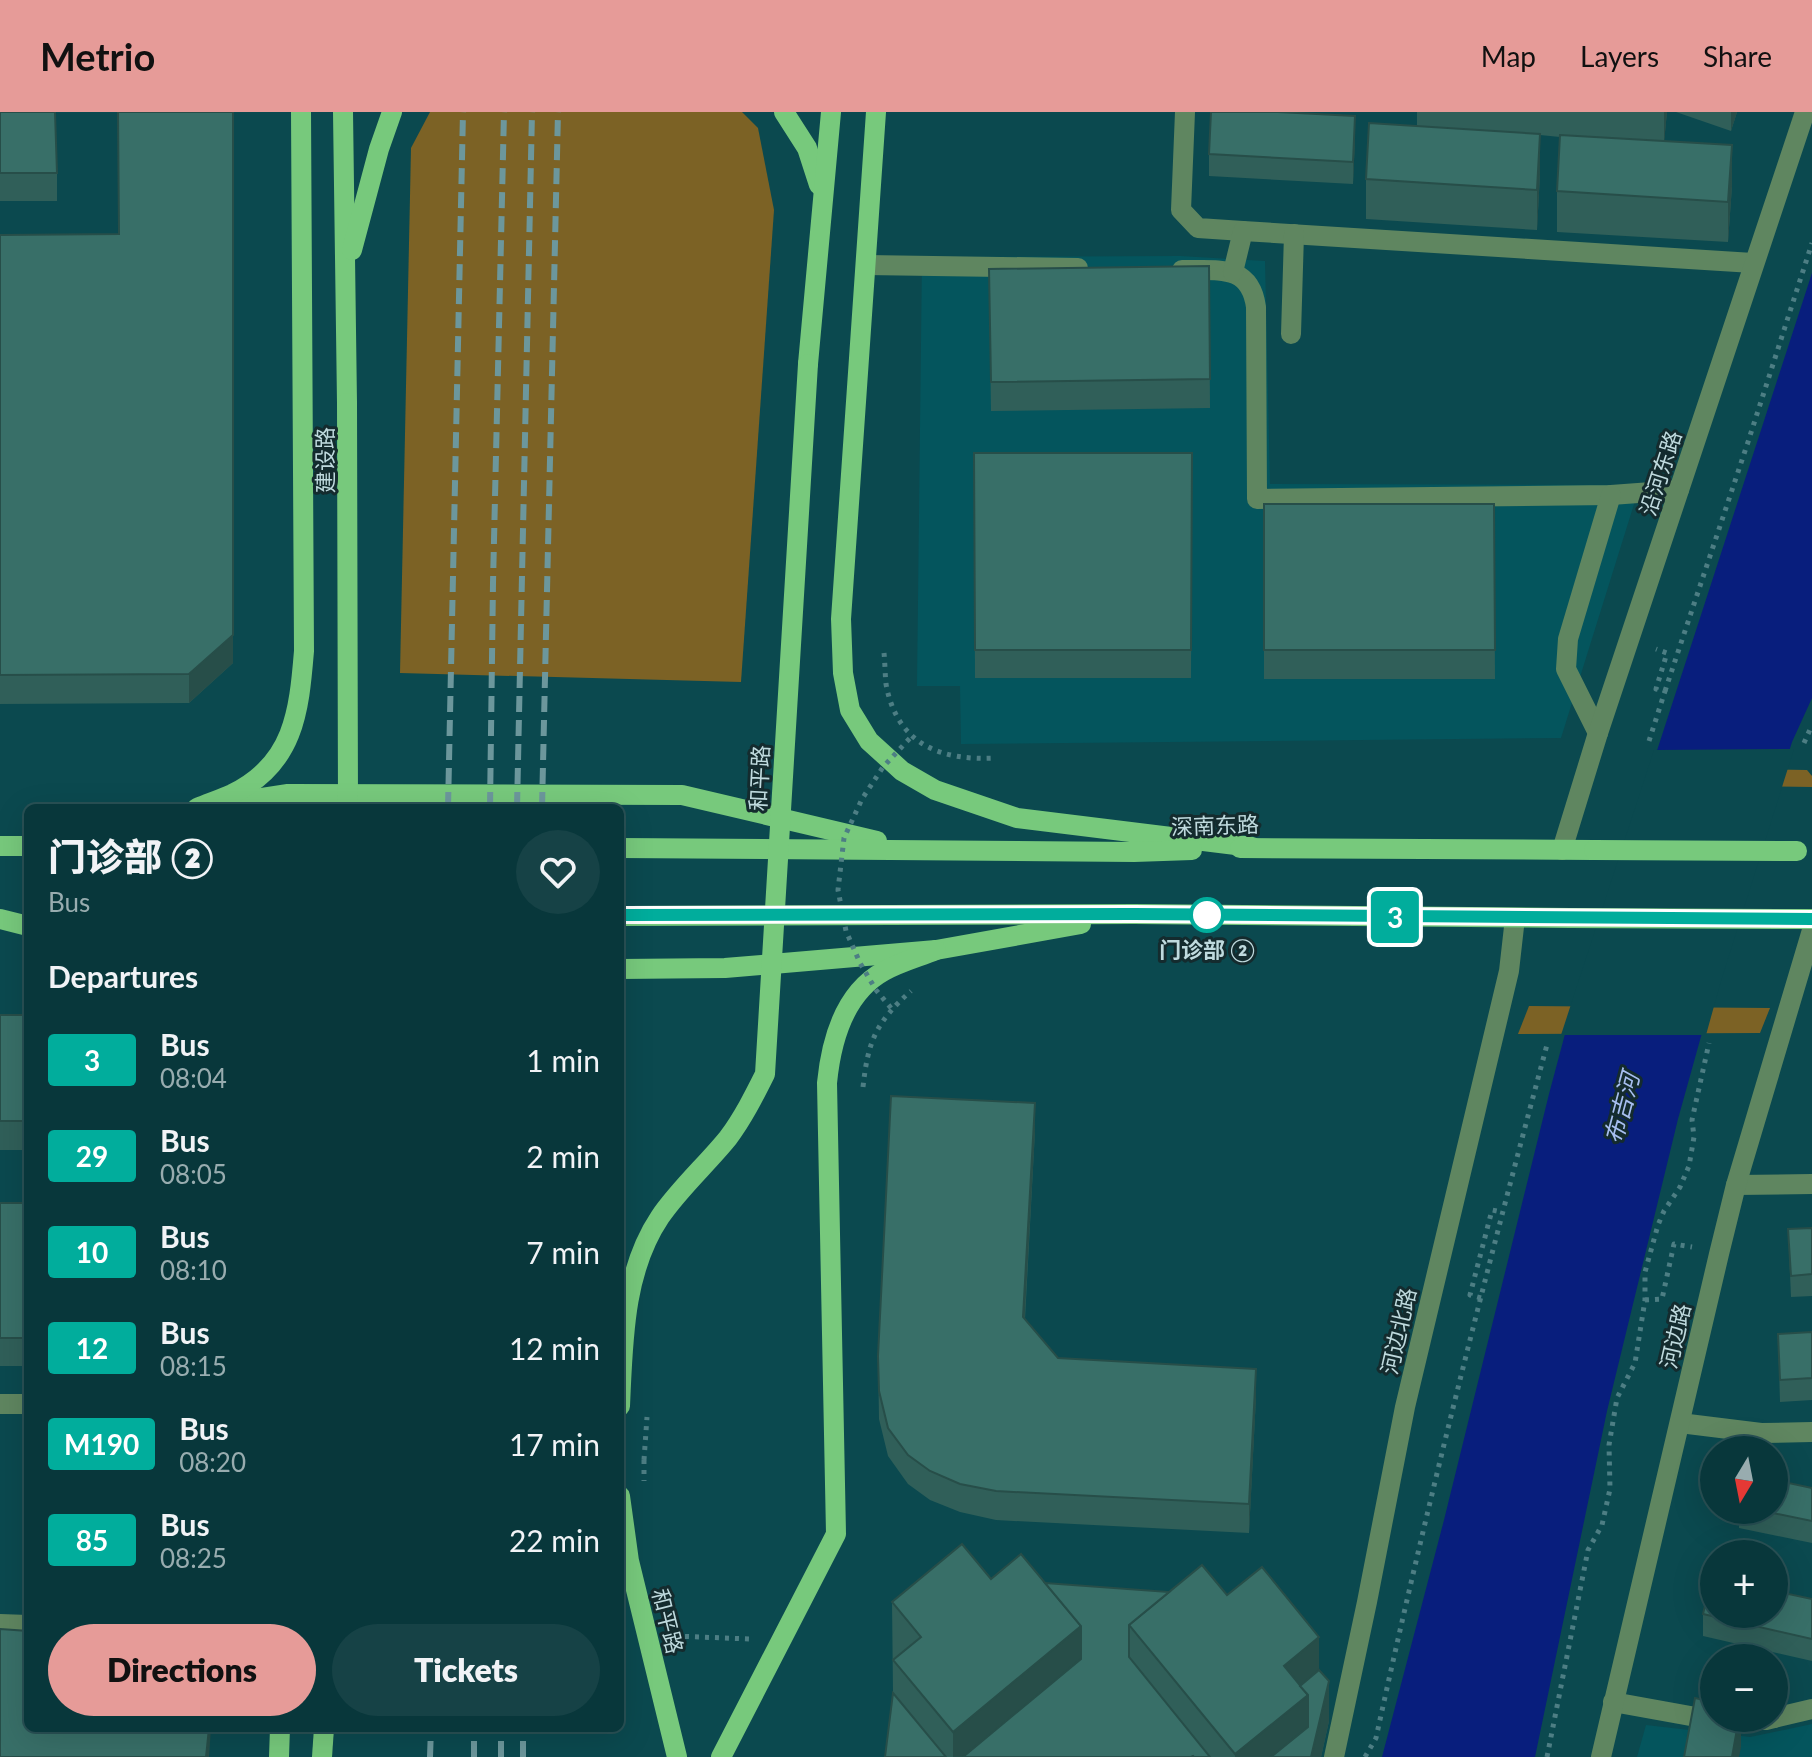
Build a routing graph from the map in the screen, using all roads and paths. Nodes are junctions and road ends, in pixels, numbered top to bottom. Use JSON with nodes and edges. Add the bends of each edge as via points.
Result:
{"nodes":[{"id":1,"x":301,"y":112,"type":"edge"},
{"id":2,"x":343,"y":112,"type":"edge"},
{"id":3,"x":392,"y":112,"type":"edge"},
{"id":4,"x":784,"y":112,"type":"edge"},
{"id":5,"x":831,"y":112,"type":"edge"},
{"id":6,"x":876,"y":112,"type":"edge"},
{"id":7,"x":1185,"y":112,"type":"edge"},
{"id":8,"x":1805,"y":112,"type":"edge"},
{"id":9,"x":822,"y":204,"type":"junction"},
{"id":10,"x":1243,"y":231,"type":"junction"},
{"id":11,"x":1294,"y":234,"type":"junction"},
{"id":12,"x":1812,"y":243,"type":"edge"},
{"id":13,"x":1753,"y":263,"type":"junction"},
{"id":14,"x":866,"y":265,"type":"junction"},
{"id":15,"x":1103,"y":269,"type":"edge"},
{"id":16,"x":1166,"y":270,"type":"edge"},
{"id":17,"x":1233,"y":272,"type":"junction"},
{"id":18,"x":345,"y":275,"type":"junction"},
{"id":19,"x":1291,"y":334,"type":"dead end"},
{"id":20,"x":1679,"y":490,"type":"junction"},
{"id":21,"x":1611,"y":495,"type":"junction"},
{"id":22,"x":1656,"y":649,"type":"dead end"},
{"id":23,"x":884,"y":653,"type":"dead end"},
{"id":24,"x":1665,"y":691,"type":"junction"},
{"id":25,"x":1812,"y":725,"type":"edge"},
{"id":26,"x":1598,"y":733,"type":"junction"},
{"id":27,"x":911,"y":737,"type":"junction"},
{"id":28,"x":1649,"y":741,"type":"dead end"},
{"id":29,"x":1804,"y":743,"type":"dead end"},
{"id":30,"x":996,"y":758,"type":"dead end"},
{"id":31,"x":208,"y":804,"type":"edge"},
{"id":32,"x":220,"y":804,"type":"edge"},
{"id":33,"x":348,"y":804,"type":"edge"},
{"id":34,"x":1252,"y":847,"type":"junction"},
{"id":35,"x":624,"y":848,"type":"edge"},
{"id":36,"x":912,"y":849,"type":"junction"},
{"id":37,"x":1562,"y":850,"type":"junction"},
{"id":38,"x":1804,"y":851,"type":"edge"},
{"id":39,"x":1134,"y":914,"type":"junction"},
{"id":40,"x":624,"y":916,"type":"edge"},
{"id":41,"x":24,"y":917,"type":"edge"},
{"id":42,"x":0,"y":918,"type":"edge"},
{"id":43,"x":1515,"y":918,"type":"junction"},
{"id":44,"x":1812,"y":919,"type":"edge"},
{"id":45,"x":24,"y":925,"type":"edge"},
{"id":46,"x":1812,"y":930,"type":"edge"},
{"id":47,"x":936,"y":950,"type":"junction"},
{"id":48,"x":624,"y":969,"type":"edge"},
{"id":49,"x":1548,"y":1041,"type":"dead end"},
{"id":50,"x":1709,"y":1043,"type":"dead end"},
{"id":51,"x":863,"y":1087,"type":"dead end"},
{"id":52,"x":1812,"y":1184,"type":"edge"},
{"id":53,"x":1736,"y":1185,"type":"junction"},
{"id":54,"x":1502,"y":1212,"type":"junction"},
{"id":55,"x":1473,"y":1247,"type":"dead end"},
{"id":56,"x":1693,"y":1247,"type":"dead end"},
{"id":57,"x":1482,"y":1249,"type":"junction"},
{"id":58,"x":1481,"y":1298,"type":"junction"},
{"id":59,"x":1645,"y":1300,"type":"junction"},
{"id":60,"x":624,"y":1334,"type":"edge"},
{"id":61,"x":0,"y":1404,"type":"edge"},
{"id":62,"x":24,"y":1404,"type":"edge"},
{"id":63,"x":1680,"y":1423,"type":"junction"},
{"id":64,"x":1812,"y":1432,"type":"edge"},
{"id":65,"x":644,"y":1460,"type":"dead end"},
{"id":66,"x":644,"y":1487,"type":"dead end"},
{"id":67,"x":624,"y":1525,"type":"edge"},
{"id":68,"x":0,"y":1624,"type":"edge"},
{"id":69,"x":24,"y":1625,"type":"edge"},
{"id":70,"x":756,"y":1626,"type":"dead end"},
{"id":71,"x":671,"y":1636,"type":"dead end"},
{"id":72,"x":1391,"y":1636,"type":"dead end"},
{"id":73,"x":1399,"y":1636,"type":"junction"},
{"id":74,"x":1613,"y":1702,"type":"junction"},
{"id":75,"x":1375,"y":1707,"type":"dead end"},
{"id":76,"x":1812,"y":1709,"type":"edge"},
{"id":77,"x":1383,"y":1710,"type":"junction"},
{"id":78,"x":1788,"y":1715,"type":"edge"},
{"id":79,"x":1700,"y":1718,"type":"edge"},
{"id":80,"x":280,"y":1732,"type":"edge"},
{"id":81,"x":324,"y":1732,"type":"edge"},
{"id":82,"x":279,"y":1757,"type":"edge"},
{"id":83,"x":322,"y":1757,"type":"edge"},
{"id":84,"x":677,"y":1757,"type":"edge"},
{"id":85,"x":721,"y":1757,"type":"edge"},
{"id":86,"x":1334,"y":1757,"type":"edge"},
{"id":87,"x":1365,"y":1757,"type":"edge"},
{"id":88,"x":1547,"y":1757,"type":"edge"},
{"id":89,"x":1601,"y":1757,"type":"edge"}],
"edges":[{"from":1,"to":31,"type":"main road","via":[[300,696],[282,752],[263,774]]},
{"from":2,"to":18,"type":"main road","name":"建设路"},
{"from":3,"to":18,"type":"main road"},
{"from":4,"to":9,"type":"main road","via":[[807,148]]},
{"from":5,"to":9,"type":"main road","name":"和平路"},
{"from":6,"to":14,"type":"main road"},
{"from":7,"to":10,"type":"street","via":[[1181,210],[1198,228]]},
{"from":8,"to":13,"type":"street","name":"沿河东路"},
{"from":9,"to":60,"type":"main road","name":"和平路","bridge":true,"via":[[765,1074],[730,1135],[660,1217],[641,1254]]},
{"from":10,"to":11,"type":"street"},
{"from":10,"to":17,"type":"street"},
{"from":11,"to":13,"type":"street"},
{"from":11,"to":19,"type":"street"},
{"from":12,"to":24,"type":"path"},
{"from":13,"to":20,"type":"street","name":"沿河东路"},
{"from":14,"to":15,"type":"street"},
{"from":14,"to":34,"type":"main road","via":[[841,619],[850,710],[869,741],[902,771],[935,790],[1017,818]]},
{"from":16,"to":17,"type":"street"},
{"from":17,"to":21,"type":"street","via":[[1245,279],[1256,307],[1257,499]]},
{"from":18,"to":33,"type":"main road","name":"建设路","bridge":true},
{"from":20,"to":21,"type":"street"},
{"from":20,"to":26,"type":"street","name":"沿河东路"},
{"from":21,"to":26,"type":"street","via":[[1568,639],[1566,669]]},
{"from":22,"to":24,"type":"path","via":[[1667,653],[1656,689]]},
{"from":23,"to":27,"type":"path","via":[[886,685]]},
{"from":24,"to":28,"type":"path"},
{"from":25,"to":29,"type":"path"},
{"from":26,"to":37,"type":"street","name":"沿河东路"},
{"from":27,"to":30,"type":"path","via":[[938,753],[970,760]]},
{"from":27,"to":51,"type":"path","bridge":true,"via":[[883,767],[844,838],[838,890],[846,931],[860,963],[891,1008],[866,1060]]},
{"from":32,"to":36,"type":"main road","via":[[288,794],[682,795]]},
{"from":34,"to":36,"type":"main road","name":"深南东路","via":[[1134,852]]},
{"from":34,"to":37,"type":"main road","name":"深南东路"},
{"from":35,"to":36,"type":"main road","name":"深南东路"},
{"from":37,"to":38,"type":"main road","name":"深南东路","bridge":true},
{"from":39,"to":40,"type":"main road"},
{"from":39,"to":43,"type":"main road"},
{"from":39,"to":47,"type":"main road"},
{"from":41,"to":42,"type":"main road"},
{"from":42,"to":45,"type":"main road"},
{"from":43,"to":44,"type":"main road","bridge":true},
{"from":43,"to":86,"type":"street","name":"河边北路","via":[[1509,971],[1405,1407]]},
{"from":46,"to":53,"type":"street","name":"河边路"},
{"from":47,"to":48,"type":"main road","via":[[725,968]]},
{"from":47,"to":85,"type":"main road","via":[[868,982],[853,999],[835,1037],[827,1083],[836,1534]]},
{"from":49,"to":54,"type":"path"},
{"from":50,"to":59,"type":"path","via":[[1692,1120],[1689,1166],[1658,1225],[1645,1272]]},
{"from":52,"to":53,"type":"street"},
{"from":53,"to":63,"type":"street","name":"河边路"},
{"from":54,"to":57,"type":"path","via":[[1492,1210]]},
{"from":54,"to":58,"type":"path"},
{"from":55,"to":57,"type":"path"},
{"from":56,"to":59,"type":"path","via":[[1674,1244],[1662,1299]]},
{"from":57,"to":58,"type":"path","via":[[1470,1295]]},
{"from":58,"to":73,"type":"path"},
{"from":59,"to":88,"type":"path","via":[[1635,1363],[1617,1398],[1609,1445],[1610,1489],[1602,1525],[1588,1550]]},
{"from":61,"to":62,"type":"street"},
{"from":63,"to":64,"type":"street","via":[[1761,1433]]},
{"from":63,"to":74,"type":"street","name":"河边路"},
{"from":65,"to":66,"type":"path"},
{"from":67,"to":84,"type":"main road","name":"和平路"},
{"from":68,"to":69,"type":"street"},
{"from":70,"to":71,"type":"path","via":[[749,1639]]},
{"from":72,"to":73,"type":"path"},
{"from":73,"to":77,"type":"path"},
{"from":74,"to":79,"type":"street"},
{"from":74,"to":89,"type":"street","name":"河边路"},
{"from":75,"to":77,"type":"path"},
{"from":76,"to":78,"type":"street"},
{"from":77,"to":87,"type":"path"},
{"from":80,"to":82,"type":"main road"},
{"from":81,"to":83,"type":"main road"}]}
